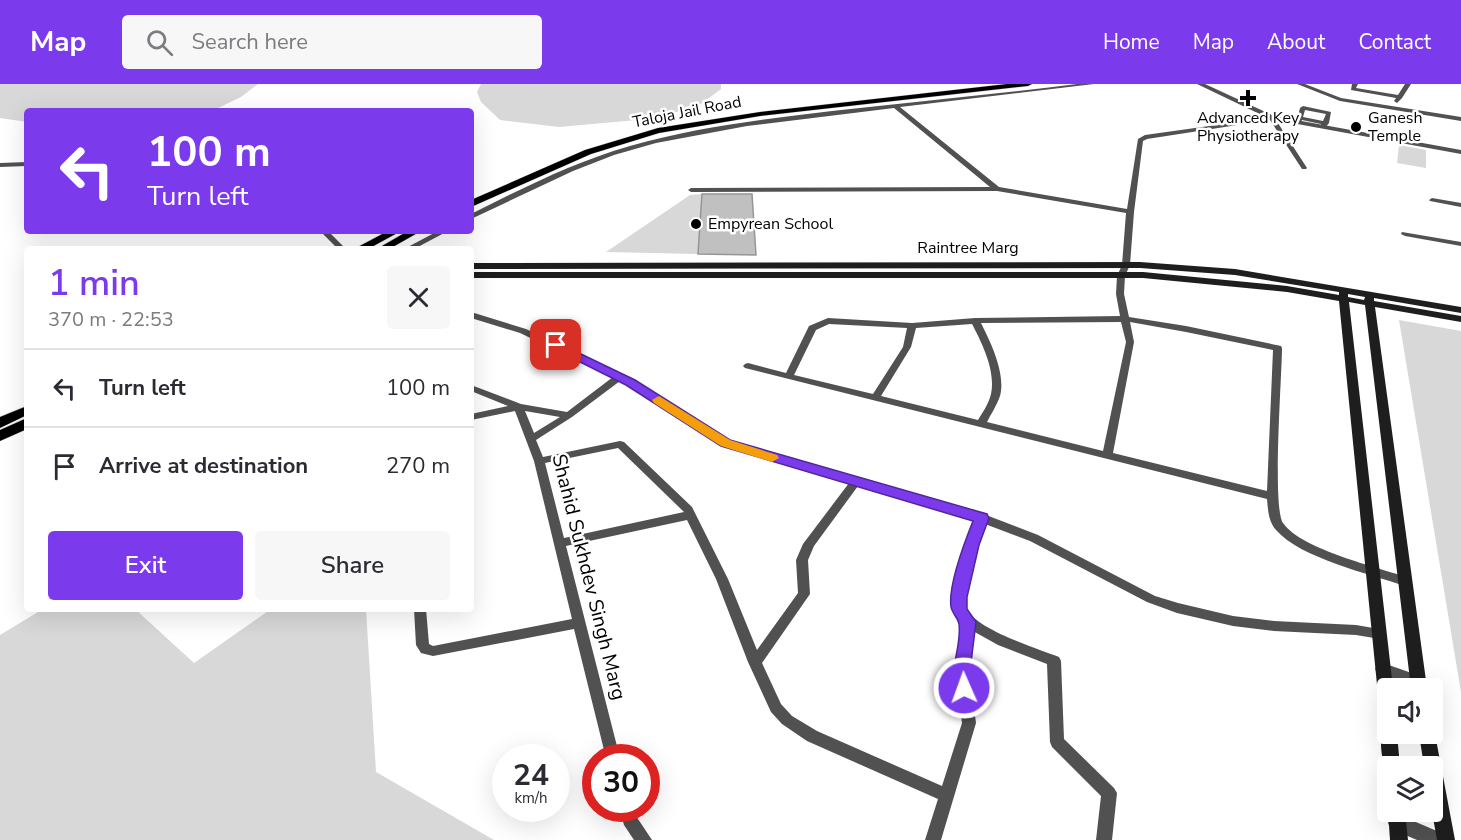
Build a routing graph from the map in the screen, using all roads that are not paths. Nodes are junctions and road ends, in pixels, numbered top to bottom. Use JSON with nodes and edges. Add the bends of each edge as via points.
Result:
{"nodes":[{"id":1,"x":986,"y":84,"type":"edge"},
{"id":2,"x":1028,"y":84,"type":"edge"},
{"id":3,"x":1091,"y":84,"type":"edge"},
{"id":4,"x":1200,"y":84,"type":"edge"},
{"id":5,"x":1300,"y":84,"type":"edge"},
{"id":6,"x":1355,"y":84,"type":"edge"},
{"id":7,"x":1365,"y":84,"type":"edge"},
{"id":8,"x":1408,"y":84,"type":"edge"},
{"id":9,"x":1401,"y":90,"type":"junction"},
{"id":10,"x":1397,"y":97,"type":"junction"},
{"id":11,"x":895,"y":106,"type":"junction"},
{"id":12,"x":1393,"y":108,"type":"junction"},
{"id":13,"x":1272,"y":118,"type":"junction"},
{"id":14,"x":1461,"y":119,"type":"edge"},
{"id":15,"x":1299,"y":121,"type":"junction"},
{"id":16,"x":1325,"y":125,"type":"junction"},
{"id":17,"x":1461,"y":152,"type":"edge"},
{"id":18,"x":24,"y":164,"type":"edge"},
{"id":19,"x":0,"y":165,"type":"edge"},
{"id":20,"x":1304,"y":168,"type":"dead end"},
{"id":21,"x":997,"y":189,"type":"junction"},
{"id":22,"x":691,"y":190,"type":"dead end"},
{"id":23,"x":474,"y":194,"type":"edge"},
{"id":24,"x":1432,"y":200,"type":"dead end"},
{"id":25,"x":474,"y":203,"type":"edge"},
{"id":26,"x":1461,"y":205,"type":"edge"},
{"id":27,"x":1130,"y":212,"type":"junction"},
{"id":28,"x":474,"y":216,"type":"edge"},
{"id":29,"x":327,"y":234,"type":"edge"},
{"id":30,"x":390,"y":234,"type":"edge"},
{"id":31,"x":410,"y":234,"type":"edge"},
{"id":32,"x":438,"y":234,"type":"edge"},
{"id":33,"x":1405,"y":234,"type":"dead end"},
{"id":34,"x":1461,"y":244,"type":"edge"},
{"id":35,"x":339,"y":246,"type":"edge"},
{"id":36,"x":365,"y":246,"type":"edge"},
{"id":37,"x":386,"y":246,"type":"edge"},
{"id":38,"x":414,"y":246,"type":"edge"},
{"id":39,"x":1126,"y":265,"type":"junction"},
{"id":40,"x":474,"y":266,"type":"edge"},
{"id":41,"x":474,"y":275,"type":"edge"},
{"id":42,"x":1121,"y":276,"type":"junction"},
{"id":43,"x":1343,"y":294,"type":"junction"},
{"id":44,"x":1369,"y":299,"type":"junction"},
{"id":45,"x":1461,"y":310,"type":"edge"},
{"id":46,"x":474,"y":316,"type":"edge"},
{"id":47,"x":1461,"y":318,"type":"edge"},
{"id":48,"x":1125,"y":320,"type":"junction"},
{"id":49,"x":975,"y":321,"type":"junction"},
{"id":50,"x":912,"y":326,"type":"junction"},
{"id":51,"x":748,"y":366,"type":"dead end"},
{"id":52,"x":620,"y":376,"type":"junction"},
{"id":53,"x":789,"y":376,"type":"junction"},
{"id":54,"x":474,"y":389,"type":"edge"},
{"id":55,"x":875,"y":398,"type":"junction"},
{"id":56,"x":519,"y":407,"type":"junction"},
{"id":57,"x":24,"y":411,"type":"edge"},
{"id":58,"x":569,"y":415,"type":"junction"},
{"id":59,"x":474,"y":416,"type":"edge"},
{"id":60,"x":0,"y":423,"type":"edge"},
{"id":61,"x":24,"y":424,"type":"edge"},
{"id":62,"x":981,"y":424,"type":"junction"},
{"id":63,"x":0,"y":436,"type":"edge"},
{"id":64,"x":531,"y":439,"type":"junction"},
{"id":65,"x":1108,"y":454,"type":"junction"},
{"id":66,"x":539,"y":461,"type":"junction"},
{"id":67,"x":855,"y":482,"type":"junction"},
{"id":68,"x":1272,"y":496,"type":"junction"},
{"id":69,"x":690,"y":515,"type":"junction"},
{"id":70,"x":982,"y":518,"type":"junction"},
{"id":71,"x":559,"y":543,"type":"junction"},
{"id":72,"x":1374,"y":570,"type":"junction"},
{"id":73,"x":1405,"y":581,"type":"junction"},
{"id":74,"x":420,"y":612,"type":"edge"},
{"id":75,"x":967,"y":622,"type":"junction"},
{"id":76,"x":579,"y":623,"type":"junction"},
{"id":77,"x":1380,"y":634,"type":"junction"},
{"id":78,"x":755,"y":662,"type":"junction"},
{"id":79,"x":1383,"y":669,"type":"junction"},
{"id":80,"x":1384,"y":678,"type":"edge"},
{"id":81,"x":1403,"y":678,"type":"edge"},
{"id":82,"x":1418,"y":678,"type":"edge"},
{"id":83,"x":609,"y":744,"type":"edge"},
{"id":84,"x":1429,"y":744,"type":"edge"},
{"id":85,"x":947,"y":796,"type":"junction"},
{"id":86,"x":630,"y":822,"type":"edge"},
{"id":87,"x":1397,"y":825,"type":"edge"},
{"id":88,"x":642,"y":839,"type":"edge"},
{"id":89,"x":933,"y":840,"type":"edge"},
{"id":90,"x":1104,"y":840,"type":"edge"},
{"id":91,"x":1438,"y":840,"type":"edge"},
{"id":92,"x":1446,"y":840,"type":"edge"}],
"edges":[{"from":1,"to":23,"type":"main road","name":"Taloja Jail Road","via":[[756,109],[651,127],[579,148]]},
{"from":2,"to":25,"type":"main road","name":"Taloja Jail Road","via":[[760,114],[658,131],[579,156]]},
{"from":3,"to":11,"type":"street"},
{"from":4,"to":13,"type":"street"},
{"from":5,"to":12,"type":"street","via":[[1340,99]]},
{"from":6,"to":10,"type":"street","via":[[1353,88]]},
{"from":7,"to":9,"type":"street"},
{"from":8,"to":9,"type":"street"},
{"from":9,"to":10,"type":"street"},
{"from":10,"to":12,"type":"street"},
{"from":11,"to":21,"type":"street"},
{"from":11,"to":28,"type":"street","via":[[734,126],[631,147],[536,185]]},
{"from":12,"to":14,"type":"street"},
{"from":13,"to":15,"type":"street"},
{"from":13,"to":20,"type":"street"},
{"from":13,"to":27,"type":"street","via":[[1145,137],[1140,141]]},
{"from":15,"to":16,"type":"street"},
{"from":15,"to":16,"type":"street","via":[[1303,108],[1329,113]]},
{"from":16,"to":17,"type":"street"},
{"from":18,"to":19,"type":"street"},
{"from":21,"to":22,"type":"street"},
{"from":21,"to":27,"type":"street"},
{"from":24,"to":26,"type":"street"},
{"from":27,"to":39,"type":"street"},
{"from":29,"to":35,"type":"street"},
{"from":30,"to":36,"type":"main road"},
{"from":31,"to":37,"type":"main road"},
{"from":32,"to":38,"type":"street"},
{"from":33,"to":34,"type":"street"},
{"from":39,"to":40,"type":"main road","name":"Raintree Marg"},
{"from":39,"to":42,"type":"street"},
{"from":39,"to":43,"type":"main road","name":"Raintree Marg","via":[[1235,272]]},
{"from":41,"to":42,"type":"main road","name":"Raintree Marg"},
{"from":42,"to":43,"type":"main road","name":"Raintree Marg","via":[[1201,279]]},
{"from":42,"to":48,"type":"street"},
{"from":43,"to":44,"type":"main road","name":"Raintree Marg"},
{"from":43,"to":72,"type":"main road"},
{"from":44,"to":45,"type":"main road","name":"Raintree Marg"},
{"from":44,"to":47,"type":"main road","name":"Raintree Marg"},
{"from":44,"to":73,"type":"main road"},
{"from":46,"to":52,"type":"street","via":[[523,331]]},
{"from":48,"to":49,"type":"street"},
{"from":48,"to":65,"type":"street","via":[[1130,342]]},
{"from":48,"to":68,"type":"street","via":[[1278,348]]},
{"from":49,"to":50,"type":"street"},
{"from":49,"to":62,"type":"street","via":[[996,384],[996,394]]},
{"from":50,"to":53,"type":"street","via":[[820,323],[810,332]]},
{"from":50,"to":55,"type":"street","via":[[907,346]]},
{"from":51,"to":53,"type":"street"},
{"from":52,"to":58,"type":"street"},
{"from":52,"to":67,"type":"street","via":[[725,443]]},
{"from":53,"to":55,"type":"street"},
{"from":54,"to":56,"type":"street"},
{"from":55,"to":62,"type":"street"},
{"from":56,"to":58,"type":"street"},
{"from":56,"to":59,"type":"street"},
{"from":56,"to":64,"type":"street","name":"Shahid Sukhdev Singh Marg"},
{"from":57,"to":60,"type":"main road"},
{"from":58,"to":64,"type":"street"},
{"from":61,"to":63,"type":"main road"},
{"from":62,"to":65,"type":"street"},
{"from":64,"to":66,"type":"street","name":"Shahid Sukhdev Singh Marg"},
{"from":65,"to":68,"type":"street"},
{"from":66,"to":69,"type":"street","via":[[621,444]]},
{"from":66,"to":71,"type":"street","name":"Shahid Sukhdev Singh Marg"},
{"from":67,"to":70,"type":"street"},
{"from":67,"to":78,"type":"street","via":[[809,544],[802,560],[804,594]]},
{"from":68,"to":72,"type":"street","via":[[1279,526],[1292,538]]},
{"from":69,"to":71,"type":"street"},
{"from":69,"to":78,"type":"street","via":[[722,579]]},
{"from":70,"to":75,"type":"street","via":[[971,545],[959,597],[959,610]]},
{"from":70,"to":77,"type":"street","via":[[1034,538],[1123,585],[1177,608],[1233,621]]},
{"from":71,"to":76,"type":"street","name":"Shahid Sukhdev Singh Marg"},
{"from":72,"to":73,"type":"street"},
{"from":72,"to":77,"type":"main road"},
{"from":73,"to":82,"type":"main road"},
{"from":74,"to":76,"type":"street","via":[[423,645],[433,651]]},
{"from":75,"to":85,"type":"street","via":[[962,671],[969,723]]},
{"from":75,"to":90,"type":"street","via":[[1054,661],[1057,742],[1109,793]]},
{"from":76,"to":83,"type":"street","name":"Shahid Sukhdev Singh Marg"},
{"from":77,"to":79,"type":"main road"},
{"from":78,"to":85,"type":"street","via":[[776,708],[798,728]]},
{"from":79,"to":80,"type":"main road"},
{"from":79,"to":81,"type":"street"},
{"from":84,"to":92,"type":"main road"},
{"from":85,"to":89,"type":"street"},
{"from":86,"to":88,"type":"street"},
{"from":87,"to":91,"type":"street"}]}
